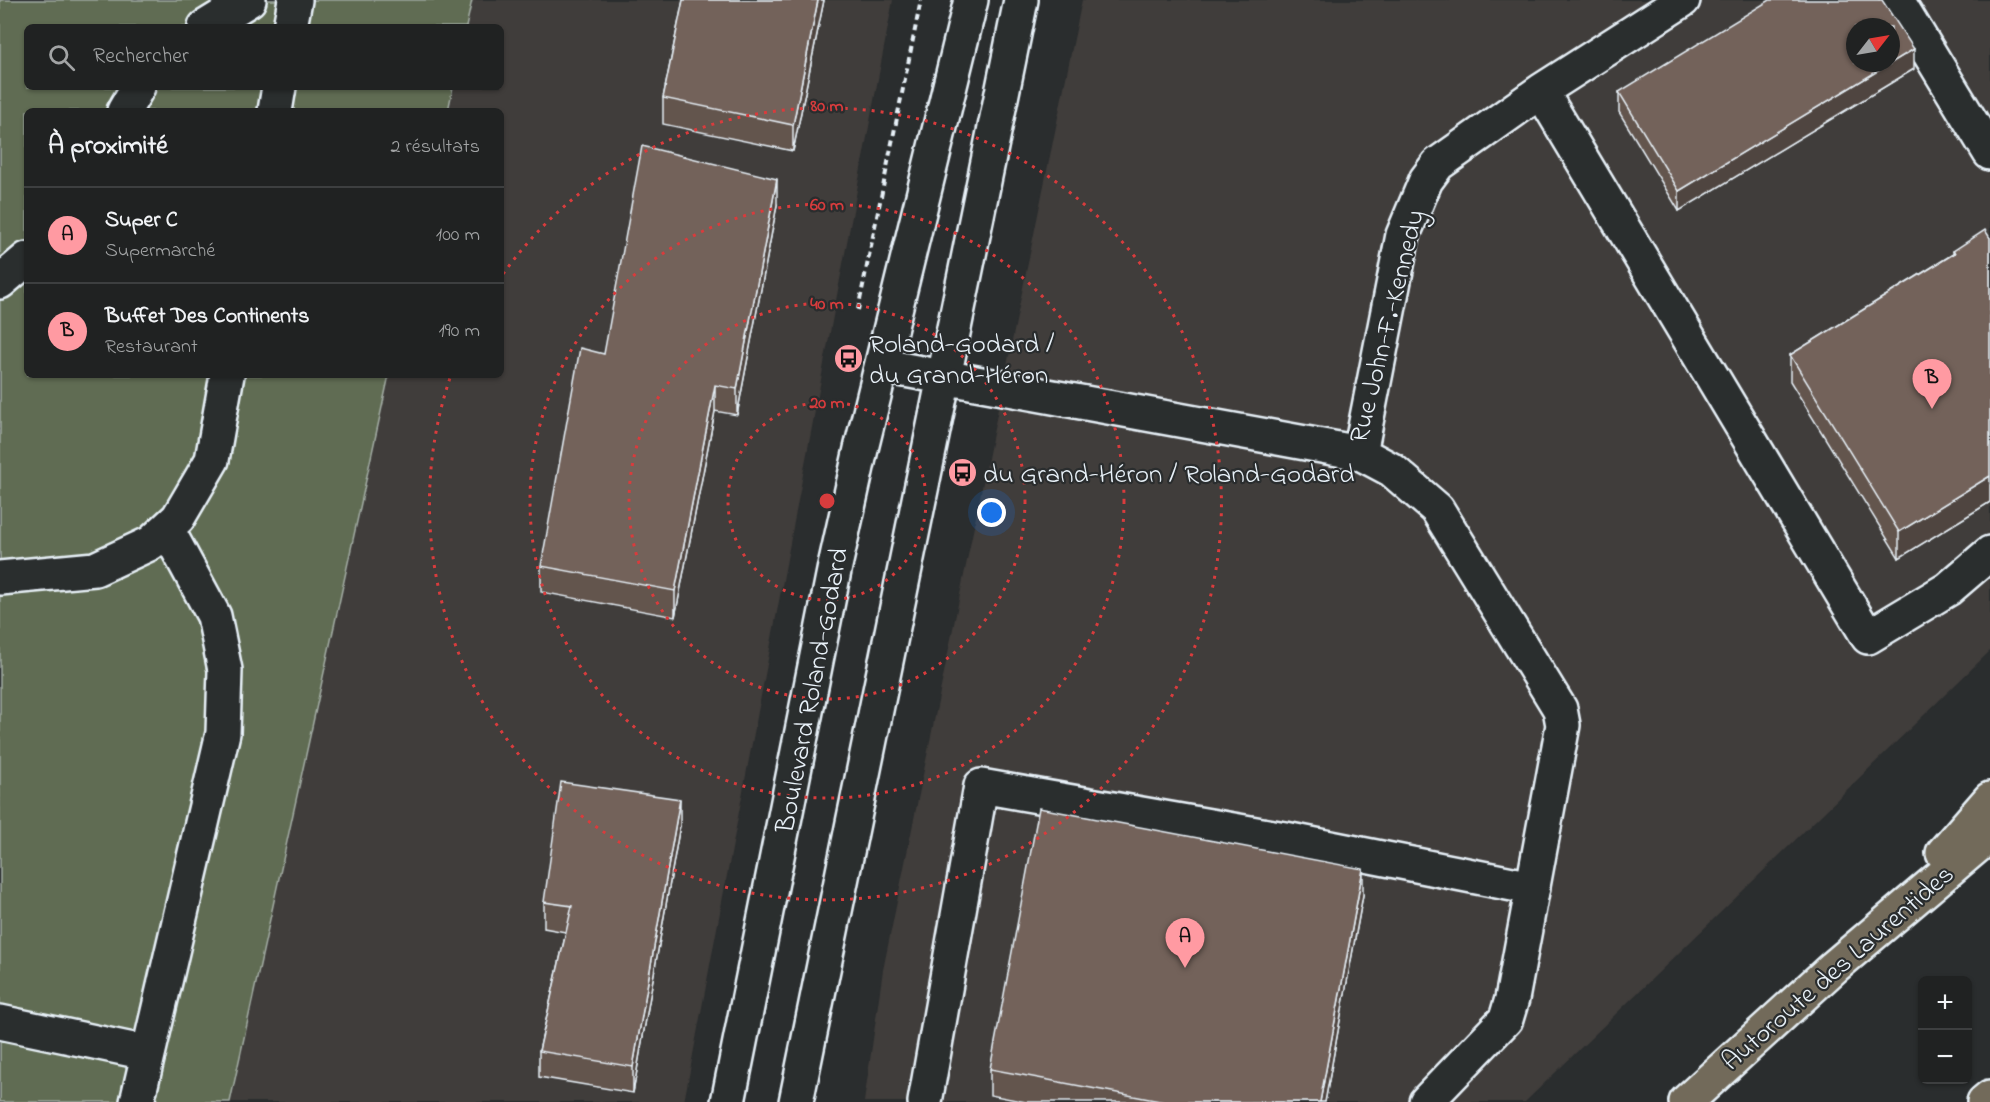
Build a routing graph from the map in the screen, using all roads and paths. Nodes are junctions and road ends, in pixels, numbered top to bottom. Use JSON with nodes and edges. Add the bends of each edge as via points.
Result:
{"nodes":[{"id":1,"x":249,"y":0,"type":"edge"},
{"id":2,"x":294,"y":0,"type":"edge"},
{"id":3,"x":921,"y":0,"type":"edge"},
{"id":4,"x":971,"y":0,"type":"edge"},
{"id":5,"x":1021,"y":0,"type":"edge"},
{"id":6,"x":1683,"y":0,"type":"edge"},
{"id":7,"x":1896,"y":0,"type":"edge"},
{"id":8,"x":210,"y":24,"type":"edge"},
{"id":9,"x":290,"y":24,"type":"edge"},
{"id":10,"x":136,"y":90,"type":"edge"},
{"id":11,"x":278,"y":90,"type":"edge"},
{"id":12,"x":1541,"y":91,"type":"junction"},
{"id":13,"x":126,"y":108,"type":"edge"},
{"id":14,"x":276,"y":108,"type":"edge"},
{"id":15,"x":1990,"y":153,"type":"edge"},
{"id":16,"x":873,"y":236,"type":"dead end"},
{"id":17,"x":24,"y":262,"type":"edge"},
{"id":18,"x":0,"y":282,"type":"edge"},
{"id":19,"x":883,"y":366,"type":"junction"},
{"id":20,"x":226,"y":378,"type":"edge"},
{"id":21,"x":944,"y":378,"type":"junction"},
{"id":22,"x":1360,"y":453,"type":"junction"},
{"id":23,"x":167,"y":529,"type":"junction"},
{"id":24,"x":1990,"y":553,"type":"edge"},
{"id":25,"x":0,"y":578,"type":"edge"},
{"id":26,"x":1990,"y":799,"type":"edge"},
{"id":27,"x":1990,"y":835,"type":"edge"},
{"id":28,"x":1533,"y":888,"type":"junction"},
{"id":29,"x":1879,"y":927,"type":"junction"},
{"id":30,"x":0,"y":1022,"type":"edge"},
{"id":31,"x":147,"y":1053,"type":"junction"},
{"id":32,"x":1990,"y":1097,"type":"edge"},
{"id":33,"x":137,"y":1102,"type":"edge"},
{"id":34,"x":728,"y":1102,"type":"edge"},
{"id":35,"x":796,"y":1102,"type":"edge"},
{"id":36,"x":925,"y":1102,"type":"edge"},
{"id":37,"x":1426,"y":1102,"type":"edge"},
{"id":38,"x":1686,"y":1102,"type":"edge"},
{"id":39,"x":1984,"y":1102,"type":"edge"}],
"edges":[{"from":1,"to":8,"type":"street"},
{"from":2,"to":9,"type":"street"},
{"from":3,"to":16,"type":"path"},
{"from":4,"to":19,"type":"street","name":"Boulevard Roland-Godard"},
{"from":5,"to":21,"type":"street"},
{"from":6,"to":12,"type":"street","name":"Rue John-F.-Kennedy"},
{"from":7,"to":15,"type":"street"},
{"from":10,"to":13,"type":"street"},
{"from":11,"to":14,"type":"street"},
{"from":12,"to":22,"type":"street","name":"Rue John-F.-Kennedy","via":[[1438,164],[1426,180],[1403,235]]},
{"from":12,"to":24,"type":"street","via":[[1868,637],[1948,589]]},
{"from":17,"to":18,"type":"street"},
{"from":19,"to":21,"type":"street","name":"Rue John-F.-Kennedy"},
{"from":19,"to":34,"type":"street","name":"Boulevard Roland-Godard","via":[[835,566]]},
{"from":20,"to":23,"type":"street","via":[[212,460],[178,518]]},
{"from":21,"to":22,"type":"street","name":"Rue John-F.-Kennedy"},
{"from":21,"to":35,"type":"street"},
{"from":22,"to":28,"type":"street","via":[[1392,470],[1437,509],[1560,709],[1563,725]]},
{"from":23,"to":25,"type":"street","via":[[151,543],[95,569]]},
{"from":23,"to":31,"type":"street","via":[[214,616],[225,670],[224,723]]},
{"from":26,"to":29,"type":"highway"},
{"from":27,"to":29,"type":"highway","name":"Autoroute des Laurentides"},
{"from":28,"to":36,"type":"street","via":[[1285,839],[981,786]]},
{"from":28,"to":37,"type":"street","via":[[1506,1018]]},
{"from":29,"to":38,"type":"highway","name":"Autoroute des Laurentides"},
{"from":30,"to":31,"type":"street"},
{"from":31,"to":33,"type":"street"},
{"from":32,"to":39,"type":"highway"}]}
